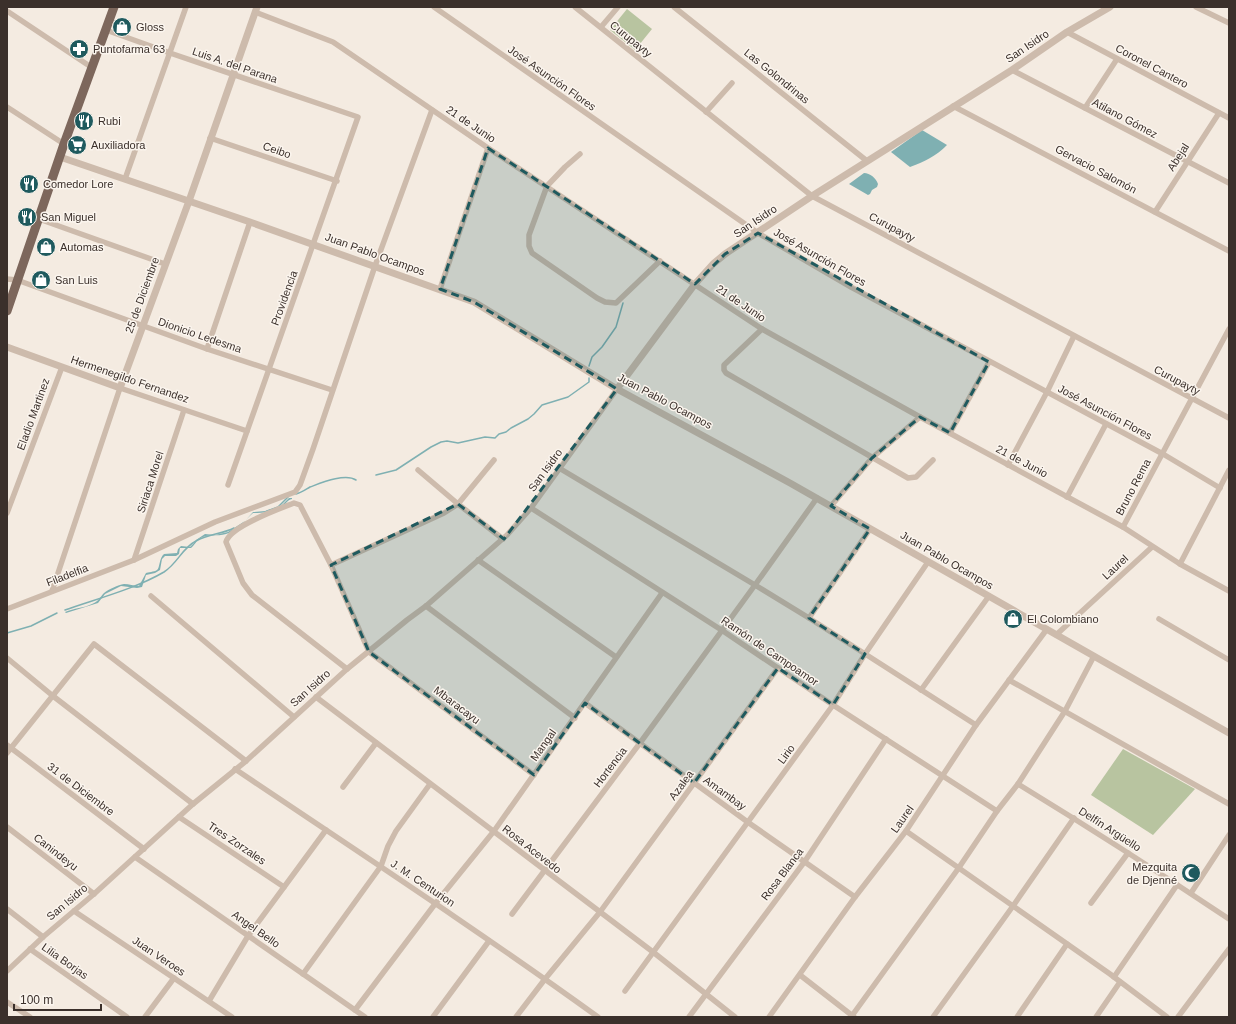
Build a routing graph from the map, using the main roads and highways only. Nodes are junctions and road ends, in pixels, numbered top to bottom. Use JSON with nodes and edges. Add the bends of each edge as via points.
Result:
{"nodes":[{"id":1,"x":114,"y":7,"type":"edge"},
{"id":2,"x":7,"y":310,"type":"edge"}],
"edges":[{"from":1,"to":2,"type":"main road"}]}
